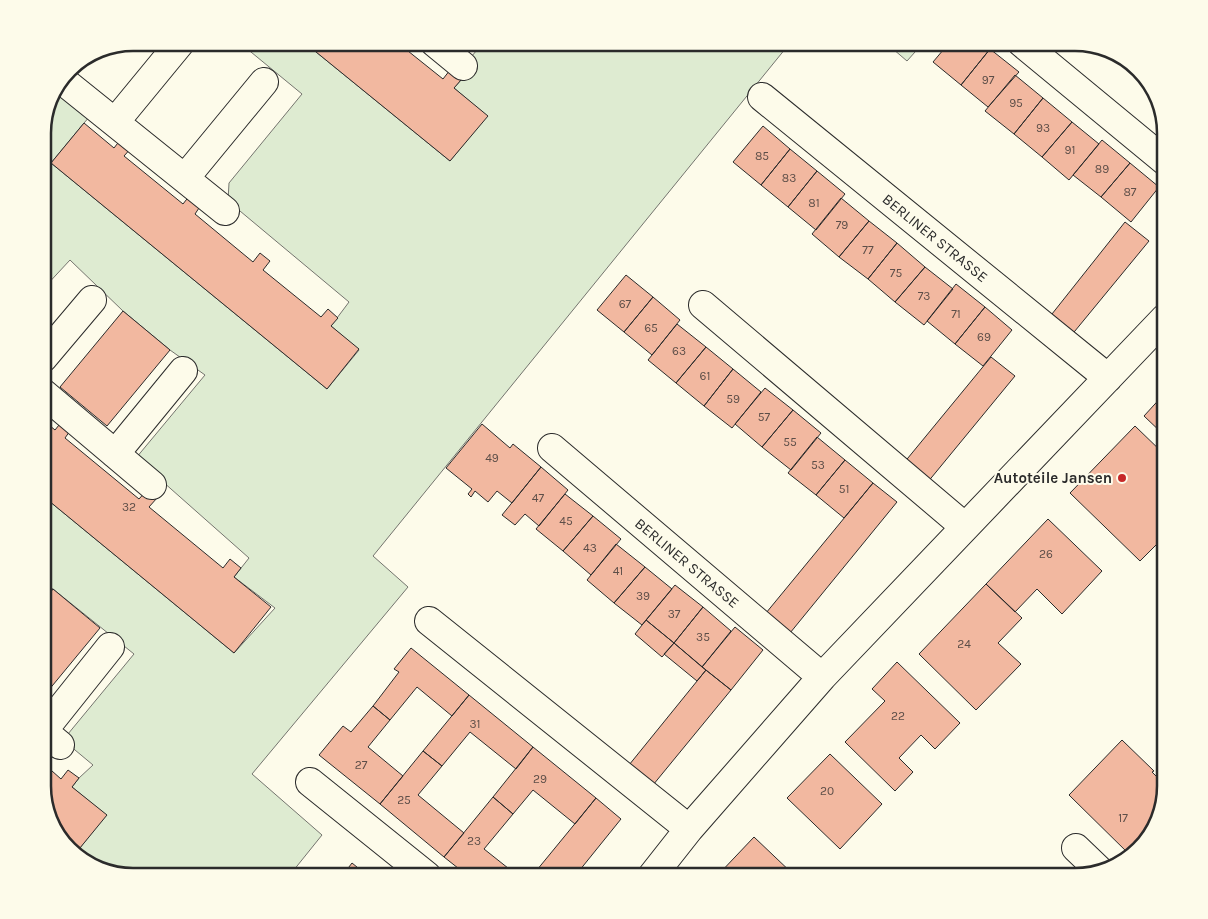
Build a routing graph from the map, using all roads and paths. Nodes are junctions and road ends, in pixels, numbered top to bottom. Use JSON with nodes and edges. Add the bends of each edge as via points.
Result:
{"nodes":[{"id":1,"x":173,"y":51,"type":"edge"},
{"id":2,"x":446,"y":51,"type":"edge"},
{"id":3,"x":1033,"y":51,"type":"edge"},
{"id":4,"x":463,"y":66,"type":"dead end"},
{"id":5,"x":264,"y":82,"type":"dead end"},
{"id":6,"x":67,"y":84,"type":"edge"},
{"id":7,"x":762,"y":97,"type":"dead end"},
{"id":8,"x":115,"y":122,"type":"junction"},
{"id":9,"x":1157,"y":154,"type":"edge"},
{"id":10,"x":185,"y":178,"type":"junction"},
{"id":11,"x":226,"y":211,"type":"dead end"},
{"id":12,"x":92,"y":300,"type":"dead end"},
{"id":13,"x":703,"y":305,"type":"dead end"},
{"id":14,"x":1157,"y":327,"type":"edge"},
{"id":15,"x":51,"y":349,"type":"edge"},
{"id":16,"x":183,"y":371,"type":"dead end"},
{"id":17,"x":1108,"y":378,"type":"junction"},
{"id":18,"x":51,"y":400,"type":"edge"},
{"id":19,"x":552,"y":448,"type":"dead end"},
{"id":20,"x":115,"y":454,"type":"junction"},
{"id":21,"x":152,"y":486,"type":"dead end"},
{"id":22,"x":965,"y":527,"type":"junction"},
{"id":23,"x":429,"y":621,"type":"dead end"},
{"id":24,"x":110,"y":647,"type":"dead end"},
{"id":25,"x":822,"y":677,"type":"junction"},
{"id":26,"x":51,"y":733,"type":"edge"},
{"id":27,"x":310,"y":782,"type":"dead end"},
{"id":28,"x":688,"y":829,"type":"junction"},
{"id":29,"x":1076,"y":848,"type":"dead end"},
{"id":30,"x":1094,"y":865,"type":"edge"},
{"id":31,"x":417,"y":868,"type":"edge"},
{"id":32,"x":658,"y":868,"type":"edge"}],
"edges":[{"from":1,"to":8,"type":"street"},
{"from":2,"to":4,"type":"street"},
{"from":3,"to":9,"type":"street"},
{"from":5,"to":10,"type":"street"},
{"from":6,"to":8,"type":"street"},
{"from":7,"to":17,"type":"street","name":"BERLINER STRASSE"},
{"from":8,"to":10,"type":"street"},
{"from":10,"to":11,"type":"street"},
{"from":12,"to":15,"type":"street"},
{"from":13,"to":22,"type":"street"},
{"from":14,"to":17,"type":"street"},
{"from":16,"to":20,"type":"street"},
{"from":17,"to":22,"type":"street"},
{"from":18,"to":20,"type":"street"},
{"from":19,"to":25,"type":"street","name":"BERLINER STRASSE"},
{"from":20,"to":21,"type":"street"},
{"from":22,"to":25,"type":"street"},
{"from":23,"to":28,"type":"street"},
{"from":24,"to":26,"type":"street"},
{"from":25,"to":28,"type":"street"},
{"from":27,"to":31,"type":"street"},
{"from":28,"to":32,"type":"street"},
{"from":29,"to":30,"type":"street"}]}
